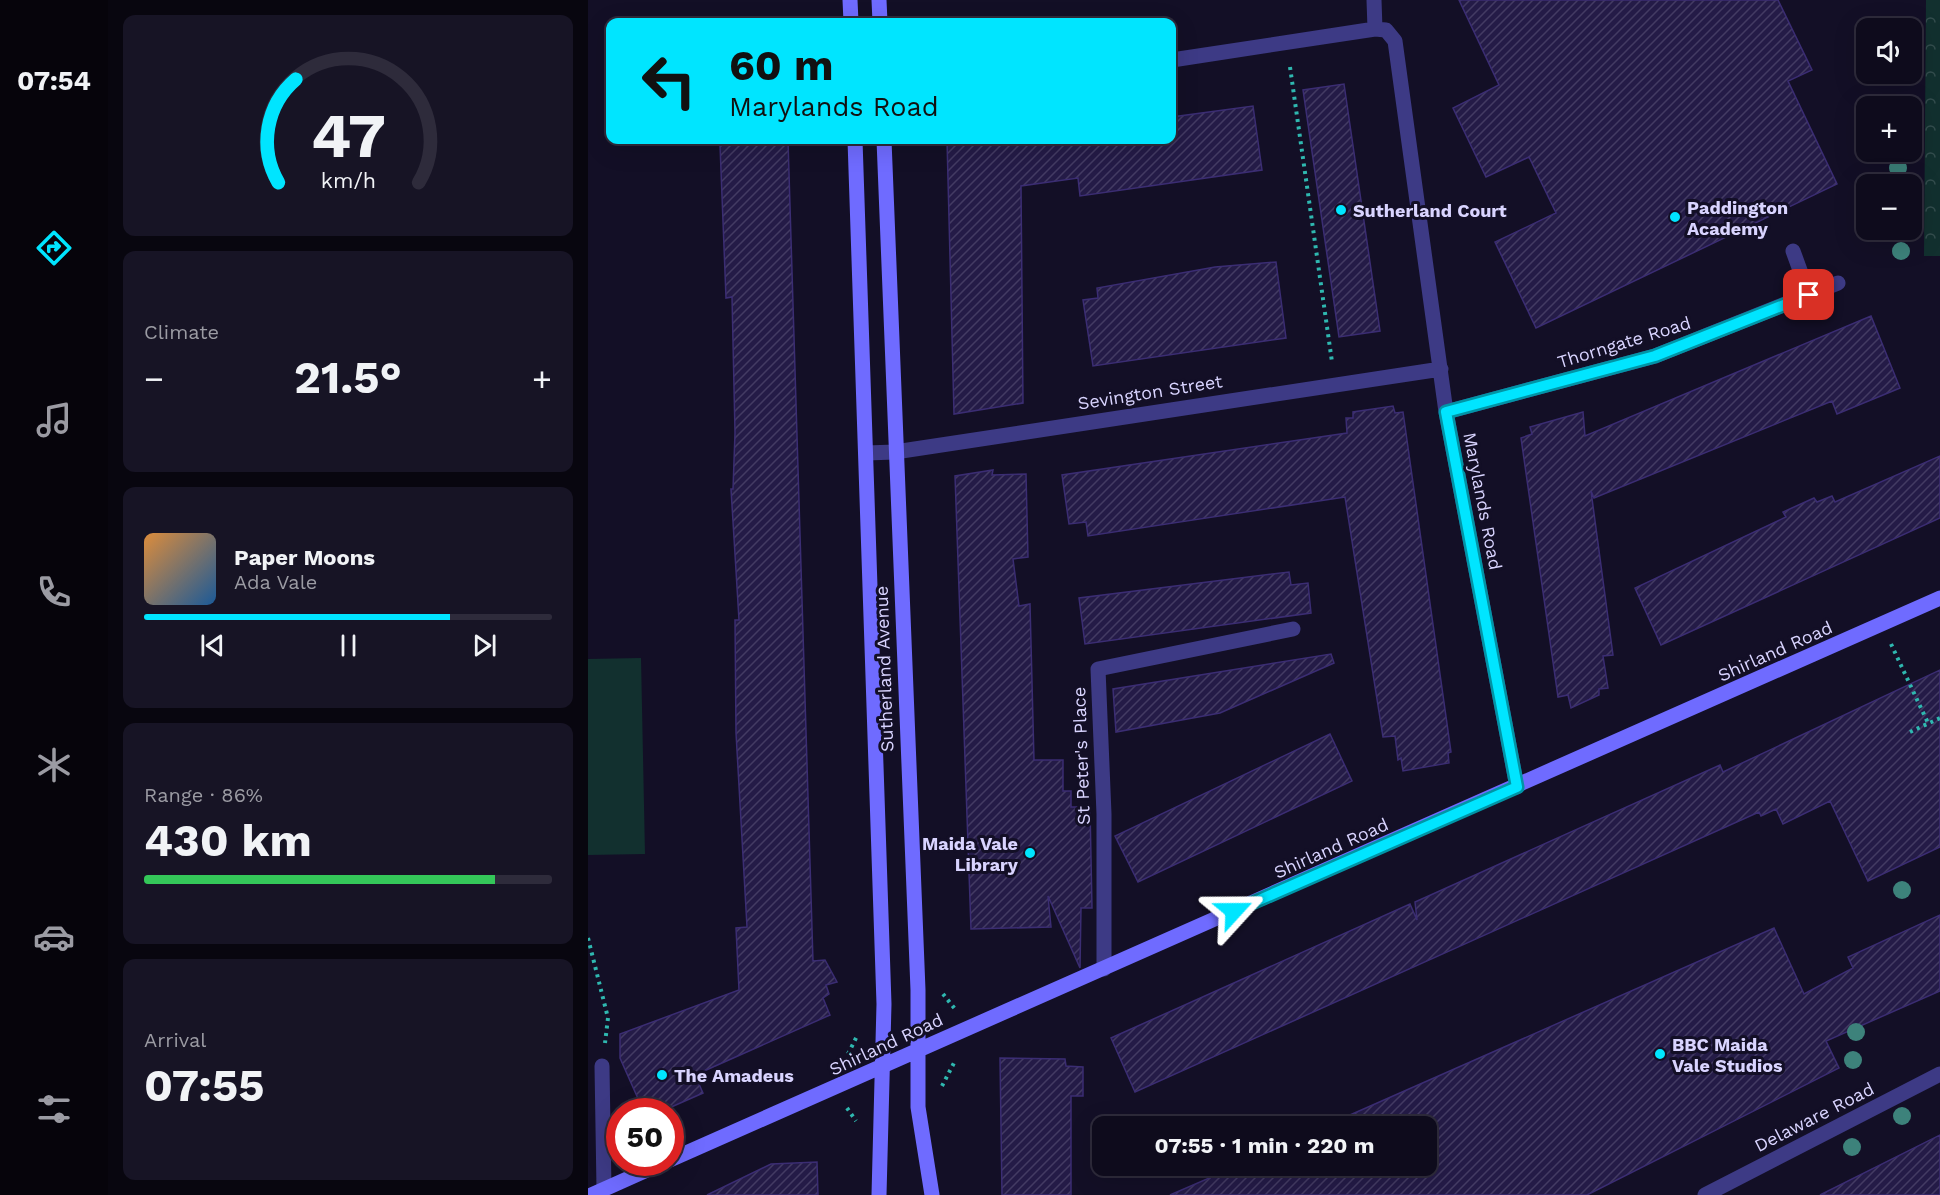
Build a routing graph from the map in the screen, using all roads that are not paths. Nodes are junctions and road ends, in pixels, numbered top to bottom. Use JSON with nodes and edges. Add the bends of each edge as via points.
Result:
{"nodes":[{"id":1,"x":850,"y":0,"type":"edge"},
{"id":2,"x":879,"y":0,"type":"edge"},
{"id":3,"x":1374,"y":0,"type":"edge"},
{"id":4,"x":851,"y":18,"type":"edge"},
{"id":5,"x":880,"y":18,"type":"edge"},
{"id":6,"x":1375,"y":29,"type":"junction"},
{"id":7,"x":1176,"y":59,"type":"edge"},
{"id":8,"x":855,"y":144,"type":"edge"},
{"id":9,"x":884,"y":144,"type":"edge"},
{"id":10,"x":1793,"y":251,"type":"dead end"},
{"id":11,"x":1838,"y":283,"type":"dead end"},
{"id":12,"x":1809,"y":295,"type":"junction"},
{"id":13,"x":1441,"y":369,"type":"junction"},
{"id":14,"x":1446,"y":412,"type":"junction"},
{"id":15,"x":895,"y":452,"type":"junction"},
{"id":16,"x":866,"y":453,"type":"junction"},
{"id":17,"x":1940,"y":598,"type":"edge"},
{"id":18,"x":1293,"y":629,"type":"dead end"},
{"id":19,"x":1517,"y":787,"type":"junction"},
{"id":20,"x":1104,"y":969,"type":"junction"},
{"id":21,"x":918,"y":1051,"type":"junction"},
{"id":22,"x":602,"y":1066,"type":"road end"},
{"id":23,"x":882,"y":1067,"type":"junction"},
{"id":24,"x":1940,"y":1074,"type":"edge"},
{"id":25,"x":684,"y":1154,"type":"edge"},
{"id":26,"x":633,"y":1176,"type":"edge"},
{"id":27,"x":597,"y":1192,"type":"edge"},
{"id":28,"x":879,"y":1195,"type":"edge"},
{"id":29,"x":932,"y":1195,"type":"edge"},
{"id":30,"x":1705,"y":1195,"type":"edge"}],
"edges":[{"from":1,"to":4,"type":"street"},
{"from":2,"to":5,"type":"street"},
{"from":3,"to":6,"type":"street"},
{"from":6,"to":7,"type":"street"},
{"from":6,"to":13,"type":"street","name":"Marylands Road","via":[[1386,30],[1395,41]]},
{"from":8,"to":16,"type":"street","name":"Sutherland Avenue"},
{"from":9,"to":15,"type":"street","name":"Sutherland Avenue"},
{"from":10,"to":12,"type":"street"},
{"from":11,"to":12,"type":"street","name":"Thorngate Road"},
{"from":12,"to":14,"type":"street","name":"Thorngate Road","via":[[1655,356]]},
{"from":13,"to":14,"type":"street","name":"Marylands Road"},
{"from":13,"to":15,"type":"street","name":"Sevington Street"},
{"from":14,"to":19,"type":"street","name":"Marylands Road"},
{"from":15,"to":16,"type":"street","name":"Sevington Street"},
{"from":15,"to":21,"type":"street","name":"Sutherland Avenue"},
{"from":16,"to":23,"type":"street","name":"Sutherland Avenue","via":[[883,932]]},
{"from":17,"to":19,"type":"street","name":"Shirland Road"},
{"from":18,"to":20,"type":"street","name":"St Peter's Place","via":[[1098,669],[1104,814]]},
{"from":19,"to":20,"type":"street","name":"Shirland Road"},
{"from":20,"to":21,"type":"street","name":"Shirland Road"},
{"from":21,"to":23,"type":"street","name":"Shirland Road"},
{"from":21,"to":29,"type":"street","name":"Sutherland Avenue","via":[[918,1107]]},
{"from":22,"to":27,"type":"street"},
{"from":23,"to":25,"type":"street","name":"Shirland Road"},
{"from":23,"to":28,"type":"street","name":"Sutherland Avenue"},
{"from":24,"to":30,"type":"street","name":"Delaware Road"},
{"from":26,"to":27,"type":"street"}]}
